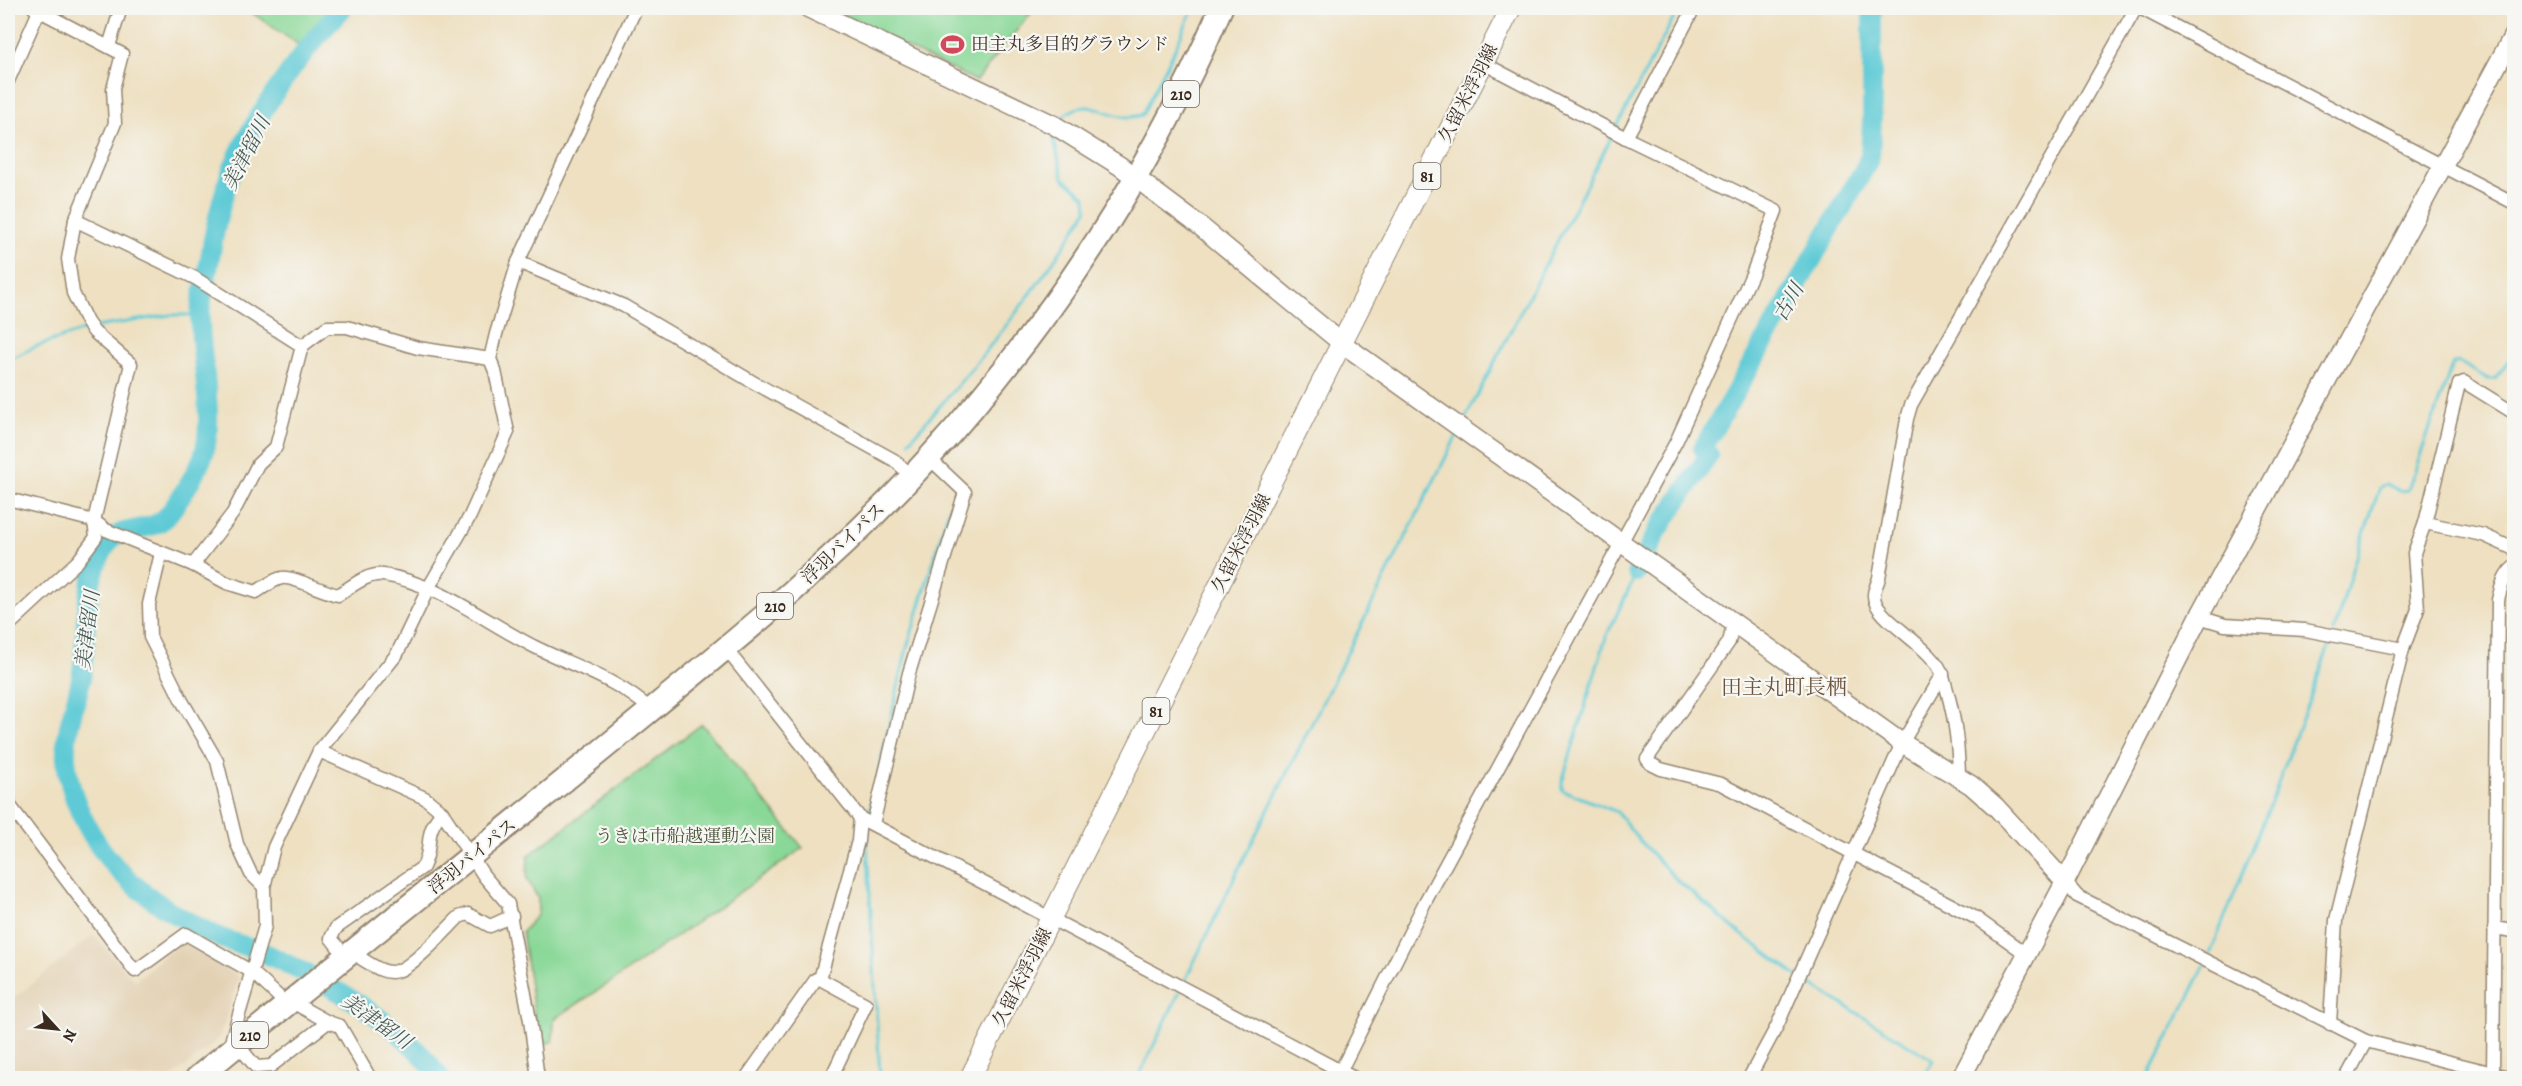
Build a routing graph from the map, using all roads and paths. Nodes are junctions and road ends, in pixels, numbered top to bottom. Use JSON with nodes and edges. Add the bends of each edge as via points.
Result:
{"nodes":[{"id":1,"x":121,"y":8,"type":"edge"},
{"id":2,"x":636,"y":8,"type":"edge"},
{"id":3,"x":808,"y":8,"type":"edge"},
{"id":4,"x":1221,"y":8,"type":"edge"},
{"id":5,"x":1511,"y":8,"type":"edge"},
{"id":6,"x":1694,"y":8,"type":"edge"},
{"id":7,"x":2138,"y":8,"type":"edge"},
{"id":8,"x":36,"y":9,"type":"edge"},
{"id":9,"x":2514,"y":34,"type":"edge"},
{"id":10,"x":109,"y":46,"type":"junction"},
{"id":11,"x":1483,"y":63,"type":"junction"},
{"id":12,"x":8,"y":81,"type":"edge"},
{"id":13,"x":1626,"y":138,"type":"junction"},
{"id":14,"x":2443,"y":166,"type":"junction"},
{"id":15,"x":1135,"y":177,"type":"junction"},
{"id":16,"x":2514,"y":203,"type":"edge"},
{"id":17,"x":75,"y":220,"type":"junction"},
{"id":18,"x":518,"y":262,"type":"junction"},
{"id":19,"x":1343,"y":344,"type":"junction"},
{"id":20,"x":302,"y":346,"type":"junction"},
{"id":21,"x":490,"y":359,"type":"junction"},
{"id":22,"x":2514,"y":413,"type":"edge"},
{"id":23,"x":929,"y":458,"type":"junction"},
{"id":24,"x":912,"y":476,"type":"junction"},
{"id":25,"x":8,"y":499,"type":"edge"},
{"id":26,"x":94,"y":521,"type":"junction"},
{"id":27,"x":2426,"y":523,"type":"junction"},
{"id":28,"x":1620,"y":543,"type":"junction"},
{"id":29,"x":2514,"y":549,"type":"edge"},
{"id":30,"x":161,"y":553,"type":"junction"},
{"id":31,"x":193,"y":565,"type":"junction"},
{"id":32,"x":2514,"y":567,"type":"edge"},
{"id":33,"x":429,"y":587,"type":"junction"},
{"id":34,"x":2199,"y":617,"type":"junction"},
{"id":35,"x":1734,"y":622,"type":"junction"},
{"id":36,"x":8,"y":626,"type":"edge"},
{"id":37,"x":726,"y":649,"type":"junction"},
{"id":38,"x":2403,"y":649,"type":"junction"},
{"id":39,"x":1943,"y":674,"type":"junction"},
{"id":40,"x":651,"y":710,"type":"junction"},
{"id":41,"x":1902,"y":743,"type":"junction"},
{"id":42,"x":319,"y":751,"type":"junction"},
{"id":43,"x":1959,"y":776,"type":"junction"},
{"id":44,"x":8,"y":804,"type":"edge"},
{"id":45,"x":442,"y":812,"type":"junction"},
{"id":46,"x":867,"y":821,"type":"junction"},
{"id":47,"x":1852,"y":852,"type":"junction"},
{"id":48,"x":472,"y":857,"type":"junction"},
{"id":49,"x":2065,"y":882,"type":"junction"},
{"id":50,"x":264,"y":887,"type":"junction"},
{"id":51,"x":512,"y":915,"type":"junction"},
{"id":52,"x":1051,"y":920,"type":"junction"},
{"id":53,"x":2494,"y":928,"type":"junction"},
{"id":54,"x":2514,"y":931,"type":"edge"},
{"id":55,"x":2026,"y":954,"type":"junction"},
{"id":56,"x":339,"y":955,"type":"junction"},
{"id":57,"x":362,"y":959,"type":"dead end"},
{"id":58,"x":252,"y":972,"type":"junction"},
{"id":59,"x":820,"y":980,"type":"junction"},
{"id":60,"x":278,"y":996,"type":"dead end"},
{"id":61,"x":303,"y":1000,"type":"junction"},
{"id":62,"x":328,"y":1022,"type":"junction"},
{"id":63,"x":2330,"y":1024,"type":"junction"},
{"id":64,"x":2366,"y":1041,"type":"junction"},
{"id":65,"x":237,"y":1045,"type":"junction"},
{"id":66,"x":2493,"y":1074,"type":"junction"},
{"id":67,"x":1339,"y":1075,"type":"edge"},
{"id":68,"x":197,"y":1078,"type":"edge"},
{"id":69,"x":370,"y":1078,"type":"edge"},
{"id":70,"x":538,"y":1078,"type":"edge"},
{"id":71,"x":746,"y":1078,"type":"edge"},
{"id":72,"x":831,"y":1078,"type":"edge"},
{"id":73,"x":970,"y":1078,"type":"edge"},
{"id":74,"x":1354,"y":1078,"type":"edge"},
{"id":75,"x":1749,"y":1078,"type":"edge"},
{"id":76,"x":1961,"y":1078,"type":"edge"},
{"id":77,"x":2346,"y":1078,"type":"edge"},
{"id":78,"x":2513,"y":1078,"type":"edge"}],
"edges":[{"from":1,"to":10,"type":"street"},
{"from":2,"to":18,"type":"street"},
{"from":3,"to":15,"type":"street","via":[[1054,125]]},
{"from":4,"to":15,"type":"highway","name":"浮羽バイパス","number":"210","via":[[1184,89]]},
{"from":5,"to":11,"type":"main road","name":"久留米浮羽線","number":"81"},
{"from":6,"to":13,"type":"street"},
{"from":7,"to":14,"type":"street"},
{"from":7,"to":39,"type":"street","via":[[1911,405],[1873,596],[1878,609],[1927,651]]},
{"from":8,"to":10,"type":"street"},
{"from":8,"to":12,"type":"street"},
{"from":9,"to":14,"type":"street"},
{"from":10,"to":17,"type":"street","via":[[122,54],[113,89],[115,123]]},
{"from":11,"to":13,"type":"street"},
{"from":11,"to":19,"type":"main road","name":"久留米浮羽線","number":"81"},
{"from":13,"to":28,"type":"street","via":[[1776,211],[1677,442]]},
{"from":14,"to":16,"type":"street"},
{"from":14,"to":34,"type":"street"},
{"from":15,"to":19,"type":"street"},
{"from":15,"to":23,"type":"highway","name":"浮羽バイパス","number":"210","via":[[1068,285],[1016,355]]},
{"from":17,"to":20,"type":"street","via":[[195,278]]},
{"from":17,"to":26,"type":"street","via":[[68,259],[73,293],[92,328],[131,364]]},
{"from":18,"to":21,"type":"street"},
{"from":18,"to":24,"type":"street","via":[[624,306],[894,460]]},
{"from":19,"to":28,"type":"street"},
{"from":19,"to":52,"type":"main road","name":"久留米浮羽線","number":"81"},
{"from":20,"to":21,"type":"street","via":[[327,327],[347,327],[418,348]]},
{"from":20,"to":31,"type":"street","via":[[276,447],[258,464],[233,513]]},
{"from":21,"to":33,"type":"street","via":[[508,432],[470,516]]},
{"from":22,"to":27,"type":"street","via":[[2475,387],[2459,384]]},
{"from":23,"to":24,"type":"highway","name":"浮羽バイパス","number":"210"},
{"from":23,"to":46,"type":"street","via":[[965,492]]},
{"from":24,"to":37,"type":"highway","name":"浮羽バイパス","number":"210","via":[[830,557]]},
{"from":25,"to":26,"type":"street"},
{"from":26,"to":30,"type":"street"},
{"from":26,"to":36,"type":"street","via":[[96,537],[78,561]]},
{"from":27,"to":29,"type":"street","via":[[2483,535]]},
{"from":27,"to":38,"type":"street","via":[[2414,553],[2418,609]]},
{"from":28,"to":35,"type":"street"},
{"from":28,"to":67,"type":"street","via":[[1425,902]]},
{"from":30,"to":31,"type":"street"},
{"from":30,"to":50,"type":"street","via":[[149,604],[150,637],[217,760],[237,844],[251,874]]},
{"from":31,"to":33,"type":"street","via":[[227,583],[256,592],[281,577],[338,595],[365,578],[381,575]]},
{"from":32,"to":53,"type":"street","via":[[2501,585],[2498,600]]},
{"from":33,"to":40,"type":"street","via":[[533,646],[627,691]]},
{"from":33,"to":42,"type":"street","via":[[397,654]]},
{"from":34,"to":38,"type":"street","via":[[2224,625],[2305,630]]},
{"from":34,"to":49,"type":"street"},
{"from":35,"to":41,"type":"street"},
{"from":35,"to":47,"type":"street","via":[[1730,642],[1647,759],[1661,769],[1722,784]]},
{"from":37,"to":40,"type":"highway","name":"浮羽バイパス","number":"210"},
{"from":37,"to":46,"type":"street"},
{"from":38,"to":63,"type":"street","via":[[2336,920]]},
{"from":39,"to":41,"type":"street"},
{"from":39,"to":43,"type":"street","via":[[1958,735]]},
{"from":40,"to":48,"type":"highway","name":"浮羽バイパス","number":"210"},
{"from":41,"to":43,"type":"street"},
{"from":41,"to":47,"type":"street"},
{"from":42,"to":45,"type":"street","via":[[425,798]]},
{"from":42,"to":50,"type":"street","via":[[274,847]]},
{"from":43,"to":49,"type":"street","via":[[1996,807]]},
{"from":44,"to":58,"type":"street","via":[[135,971],[186,934]]},
{"from":45,"to":48,"type":"street"},
{"from":45,"to":56,"type":"street","via":[[431,825],[428,858],[423,867],[336,928],[331,938]]},
{"from":46,"to":52,"type":"street"},
{"from":46,"to":59,"type":"street"},
{"from":47,"to":55,"type":"street","via":[[1976,918]]},
{"from":47,"to":75,"type":"street","via":[[1781,1017]]},
{"from":48,"to":51,"type":"street"},
{"from":48,"to":56,"type":"highway","name":"浮羽バイパス","number":"210"},
{"from":49,"to":55,"type":"street"},
{"from":49,"to":63,"type":"street","via":[[2077,896]]},
{"from":50,"to":58,"type":"street","via":[[265,926]]},
{"from":51,"to":57,"type":"street","via":[[490,926],[468,914],[459,917],[397,972],[384,971]]},
{"from":51,"to":70,"type":"street"},
{"from":52,"to":67,"type":"street"},
{"from":52,"to":73,"type":"main road","name":"久留米浮羽線","number":"81"},
{"from":53,"to":54,"type":"street"},
{"from":53,"to":66,"type":"street"},
{"from":55,"to":76,"type":"street"},
{"from":56,"to":61,"type":"highway","name":"浮羽バイパス","number":"210"},
{"from":58,"to":60,"type":"street"},
{"from":58,"to":65,"type":"street","via":[[232,1031]]},
{"from":59,"to":71,"type":"street","via":[[816,979]]},
{"from":59,"to":72,"type":"street","via":[[866,1004]]},
{"from":61,"to":62,"type":"street"},
{"from":61,"to":65,"type":"highway","name":"浮羽バイパス","number":"210"},
{"from":62,"to":65,"type":"street","via":[[271,1066],[256,1067]]},
{"from":62,"to":69,"type":"street","via":[[340,1026]]},
{"from":63,"to":64,"type":"street"},
{"from":64,"to":66,"type":"street"},
{"from":64,"to":77,"type":"street"},
{"from":65,"to":68,"type":"highway","name":"浮羽バイパス","number":"210"},
{"from":66,"to":78,"type":"street"},
{"from":67,"to":74,"type":"street"}]}
